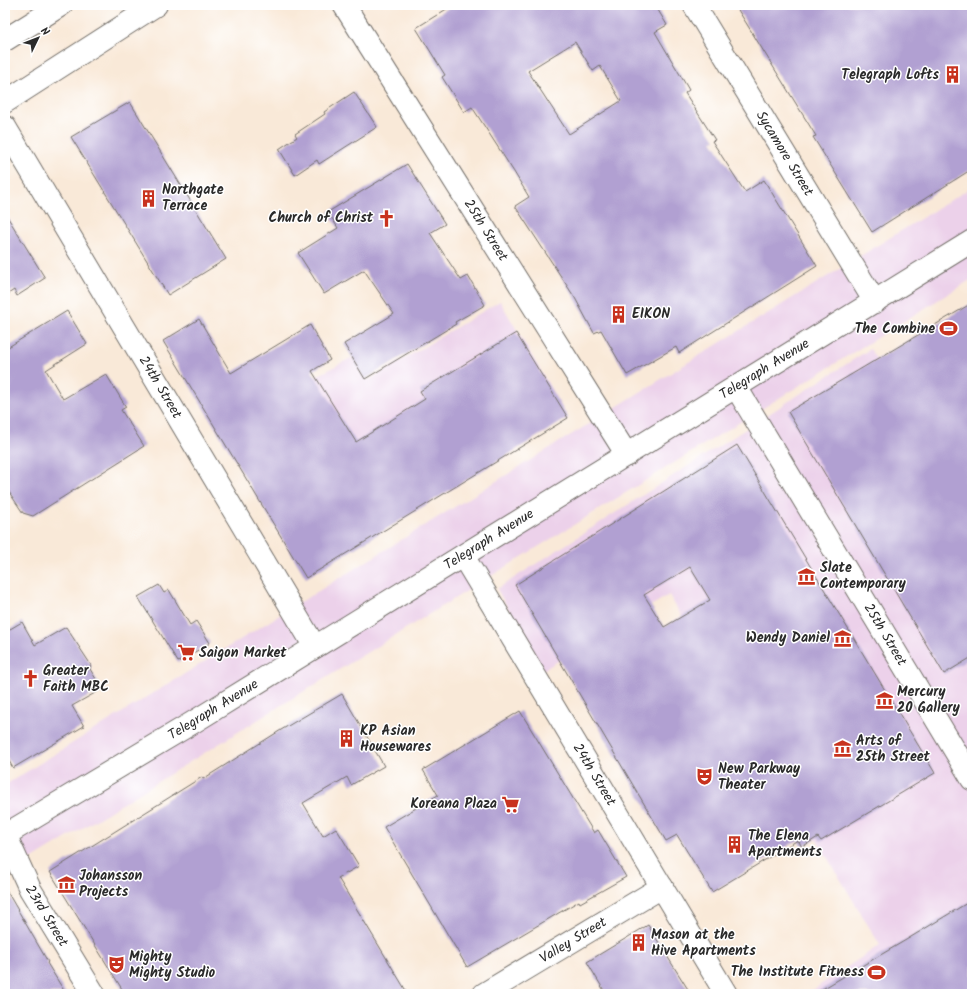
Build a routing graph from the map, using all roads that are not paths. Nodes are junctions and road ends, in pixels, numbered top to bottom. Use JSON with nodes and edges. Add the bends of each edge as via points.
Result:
{"nodes":[{"id":1,"x":61,"y":5,"type":"edge"},
{"id":2,"x":156,"y":5,"type":"edge"},
{"id":3,"x":344,"y":5,"type":"edge"},
{"id":4,"x":694,"y":5,"type":"edge"},
{"id":5,"x":5,"y":40,"type":"edge"},
{"id":6,"x":5,"y":102,"type":"edge"},
{"id":7,"x":5,"y":127,"type":"edge"},
{"id":8,"x":972,"y":241,"type":"edge"},
{"id":9,"x":875,"y":302,"type":"junction"},
{"id":10,"x":736,"y":387,"type":"junction"},
{"id":11,"x":627,"y":455,"type":"junction"},
{"id":12,"x":463,"y":556,"type":"junction"},
{"id":13,"x":315,"y":647,"type":"junction"},
{"id":14,"x":972,"y":779,"type":"edge"},
{"id":15,"x":5,"y":834,"type":"edge"},
{"id":16,"x":662,"y":887,"type":"junction"},
{"id":17,"x":94,"y":994,"type":"edge"},
{"id":18,"x":484,"y":994,"type":"edge"},
{"id":19,"x":726,"y":994,"type":"edge"}],
"edges":[{"from":1,"to":5,"type":"street"},
{"from":2,"to":6,"type":"street"},
{"from":3,"to":11,"type":"street","name":"25th Street"},
{"from":4,"to":9,"type":"street","name":"Sycamore Street"},
{"from":7,"to":13,"type":"street","name":"24th Street"},
{"from":8,"to":9,"type":"street","name":"Telegraph Avenue"},
{"from":9,"to":10,"type":"street","name":"Telegraph Avenue"},
{"from":10,"to":11,"type":"street","name":"Telegraph Avenue"},
{"from":10,"to":14,"type":"street","name":"25th Street"},
{"from":11,"to":12,"type":"street","name":"Telegraph Avenue"},
{"from":12,"to":13,"type":"street","name":"Telegraph Avenue"},
{"from":12,"to":16,"type":"street","name":"24th Street"},
{"from":13,"to":15,"type":"street","name":"Telegraph Avenue"},
{"from":15,"to":17,"type":"street","name":"23rd Street","via":[[30,889]]},
{"from":16,"to":18,"type":"street","name":"Valley Street"},
{"from":16,"to":19,"type":"street","name":"24th Street"}]}
